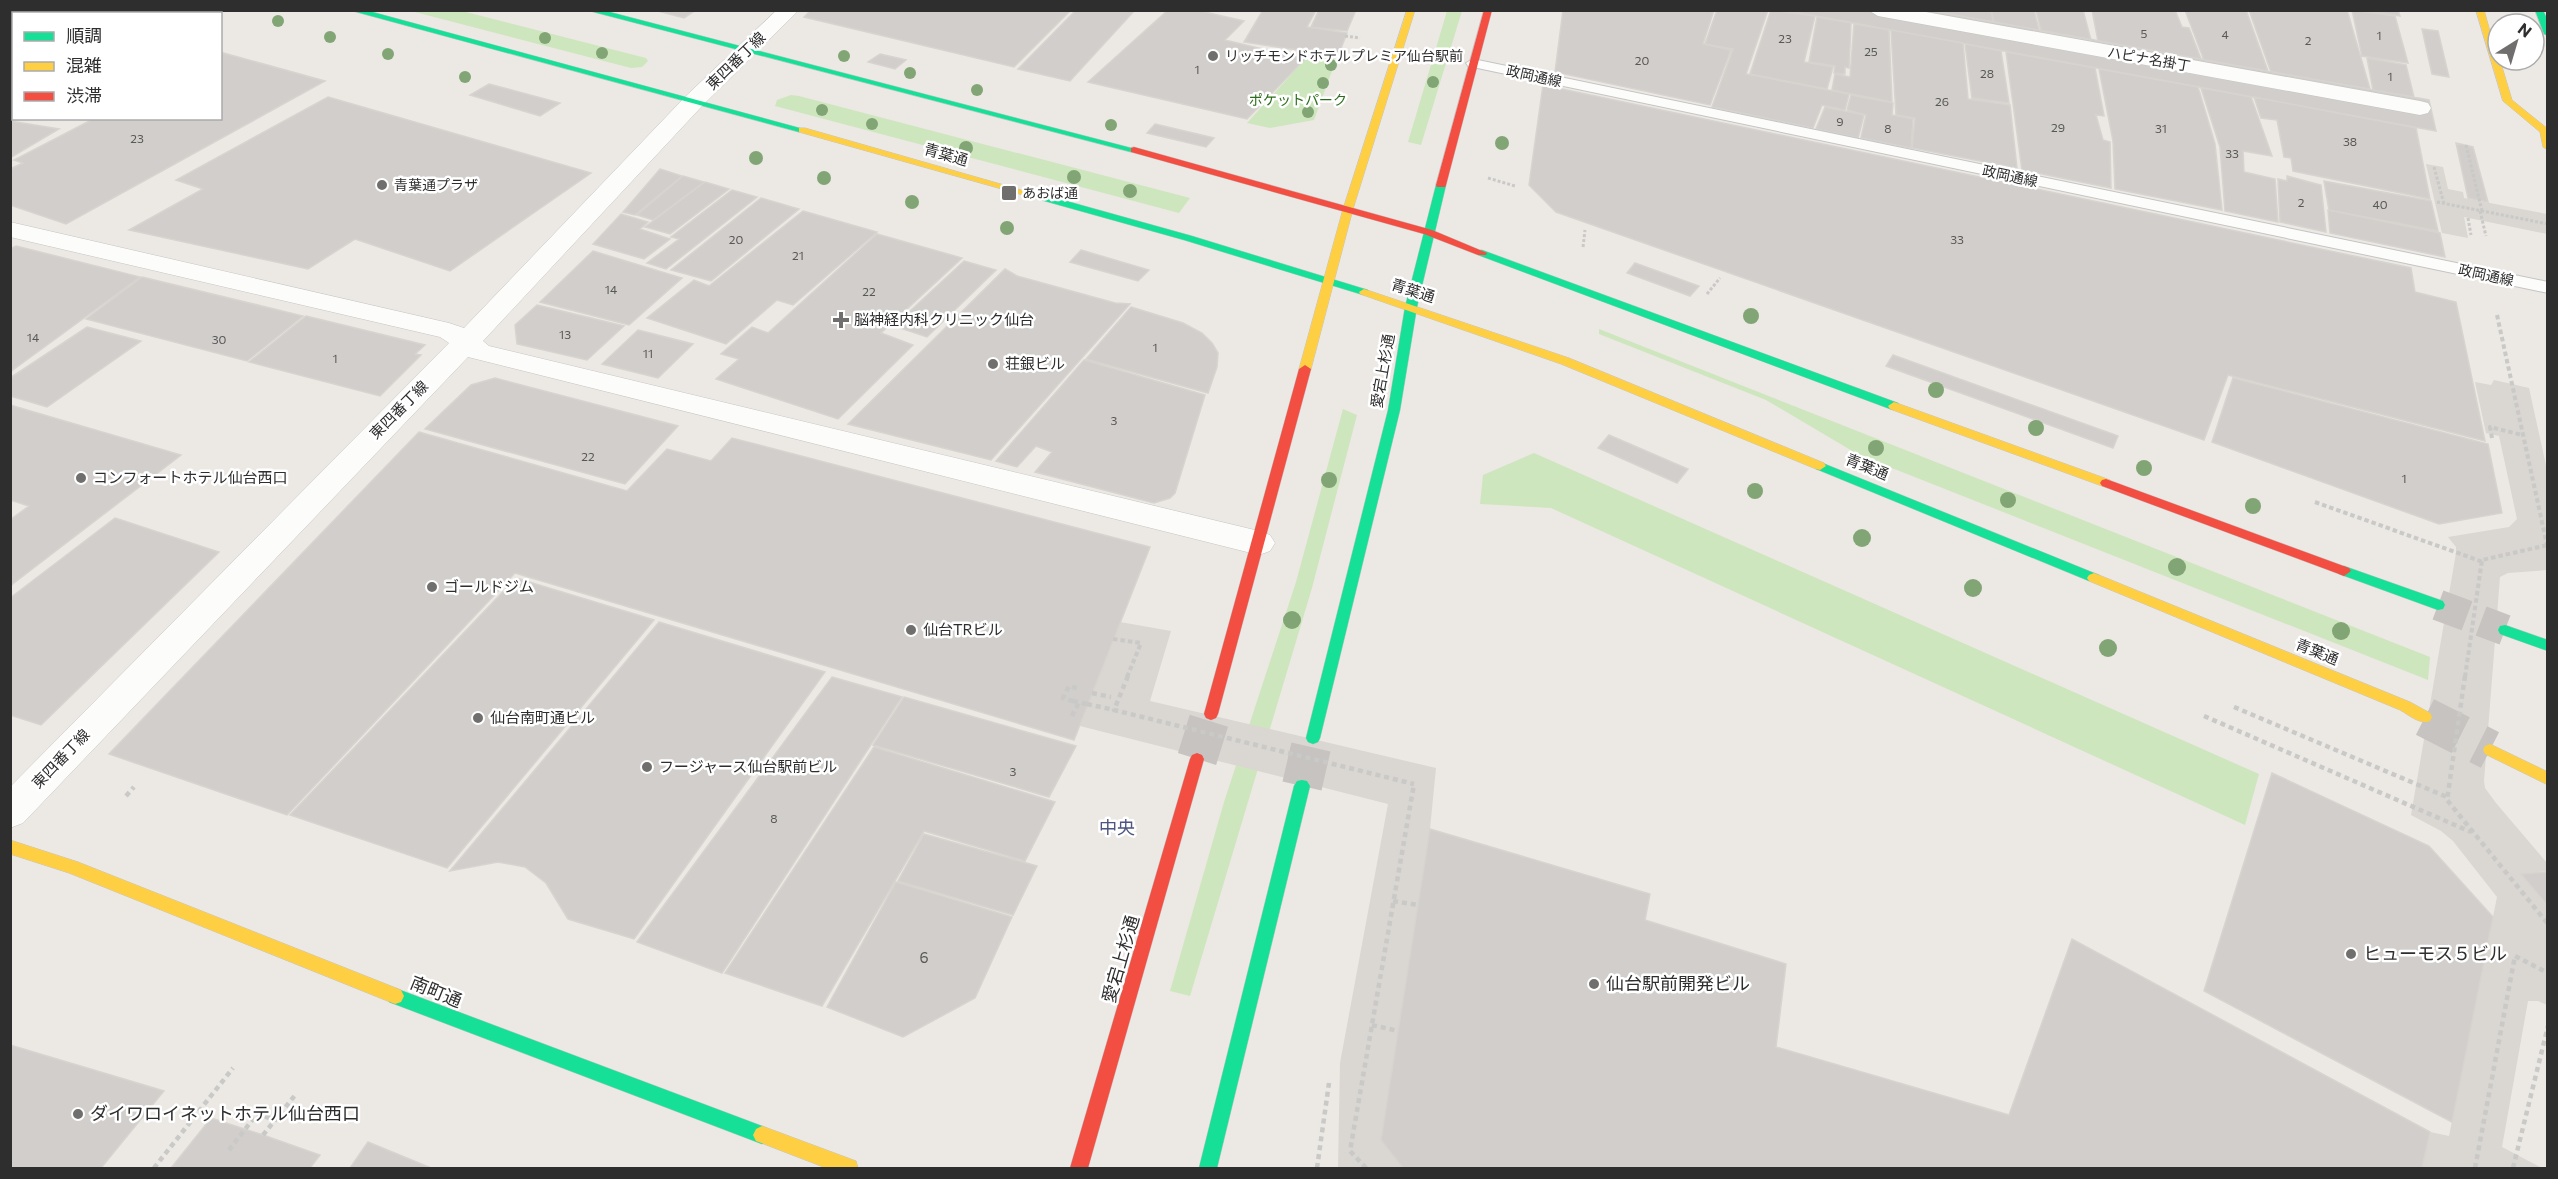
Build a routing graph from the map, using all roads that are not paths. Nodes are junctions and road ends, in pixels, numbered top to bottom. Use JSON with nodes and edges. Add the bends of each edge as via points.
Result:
{"nodes":[{"id":1,"x":353,"y":10,"type":"edge"},
{"id":2,"x":590,"y":10,"type":"edge"},
{"id":3,"x":789,"y":10,"type":"edge"},
{"id":4,"x":1411,"y":10,"type":"edge"},
{"id":5,"x":1488,"y":10,"type":"edge"},
{"id":6,"x":1878,"y":10,"type":"edge"},
{"id":7,"x":2480,"y":10,"type":"edge"},
{"id":8,"x":2540,"y":10,"type":"edge"},
{"id":9,"x":2547,"y":34,"type":"edge"},
{"id":10,"x":747,"y":50,"type":"junction"},
{"id":11,"x":1473,"y":63,"type":"junction"},
{"id":12,"x":695,"y":100,"type":"junction"},
{"id":13,"x":2420,"y":108,"type":"dead end"},
{"id":14,"x":2546,"y":130,"type":"edge"},
{"id":15,"x":2547,"y":147,"type":"edge"},
{"id":16,"x":1348,"y":209,"type":"junction"},
{"id":17,"x":10,"y":229,"type":"edge"},
{"id":18,"x":1428,"y":232,"type":"junction"},
{"id":19,"x":1330,"y":282,"type":"junction"},
{"id":20,"x":2547,"y":288,"type":"edge"},
{"id":21,"x":1411,"y":307,"type":"junction"},
{"id":22,"x":466,"y":342,"type":"junction"},
{"id":23,"x":1259,"y":543,"type":"junction"},
{"id":24,"x":2438,"y":605,"type":"tunnel mouth"},
{"id":25,"x":2505,"y":630,"type":"tunnel mouth"},
{"id":26,"x":2547,"y":646,"type":"edge"},
{"id":27,"x":1211,"y":714,"type":"tunnel mouth"},
{"id":28,"x":2425,"y":717,"type":"tunnel mouth"},
{"id":29,"x":1312,"y":738,"type":"tunnel mouth"},
{"id":30,"x":2490,"y":750,"type":"tunnel mouth"},
{"id":31,"x":1197,"y":759,"type":"tunnel mouth"},
{"id":32,"x":2547,"y":779,"type":"edge"},
{"id":33,"x":1302,"y":786,"type":"tunnel mouth"},
{"id":34,"x":10,"y":812,"type":"edge"},
{"id":35,"x":10,"y":847,"type":"edge"},
{"id":36,"x":849,"y":1168,"type":"edge"},
{"id":37,"x":1079,"y":1168,"type":"edge"},
{"id":38,"x":1208,"y":1168,"type":"edge"}],
"edges":[{"from":1,"to":12,"type":"street","name":"青葉通"},
{"from":2,"to":10,"type":"street"},
{"from":3,"to":10,"type":"street","name":"東四番丁線"},
{"from":4,"to":16,"type":"street"},
{"from":5,"to":11,"type":"street","name":"愛宕上杉通"},
{"from":6,"to":13,"type":"street","name":"ハピナ名掛丁"},
{"from":7,"to":14,"type":"street","via":[[2508,101]]},
{"from":8,"to":9,"type":"street"},
{"from":10,"to":12,"type":"street","name":"東四番丁線"},
{"from":10,"to":16,"type":"street"},
{"from":11,"to":18,"type":"street","name":"愛宕上杉通"},
{"from":11,"to":20,"type":"lane","name":"政岡通線"},
{"from":12,"to":19,"type":"street","name":"青葉通","via":[[1188,238]]},
{"from":12,"to":22,"type":"street","name":"東四番丁線"},
{"from":14,"to":15,"type":"street"},
{"from":16,"to":18,"type":"street"},
{"from":16,"to":19,"type":"street"},
{"from":17,"to":22,"type":"street","via":[[449,331]]},
{"from":18,"to":21,"type":"street","name":"愛宕上杉通"},
{"from":18,"to":24,"type":"street"},
{"from":19,"to":21,"type":"street","name":"青葉通"},
{"from":19,"to":23,"type":"street"},
{"from":21,"to":28,"type":"street","name":"青葉通","via":[[1565,361]]},
{"from":21,"to":29,"type":"street","name":"愛宕上杉通","via":[[1394,410]]},
{"from":22,"to":23,"type":"street","via":[[480,352]]},
{"from":22,"to":34,"type":"street","name":"東四番丁線"},
{"from":23,"to":27,"type":"street"},
{"from":25,"to":26,"type":"street"},
{"from":30,"to":32,"type":"street"},
{"from":31,"to":37,"type":"street","name":"愛宕上杉通"},
{"from":33,"to":38,"type":"street"},
{"from":35,"to":36,"type":"street","name":"南町通","via":[[72,867],[522,1046]]}]}
